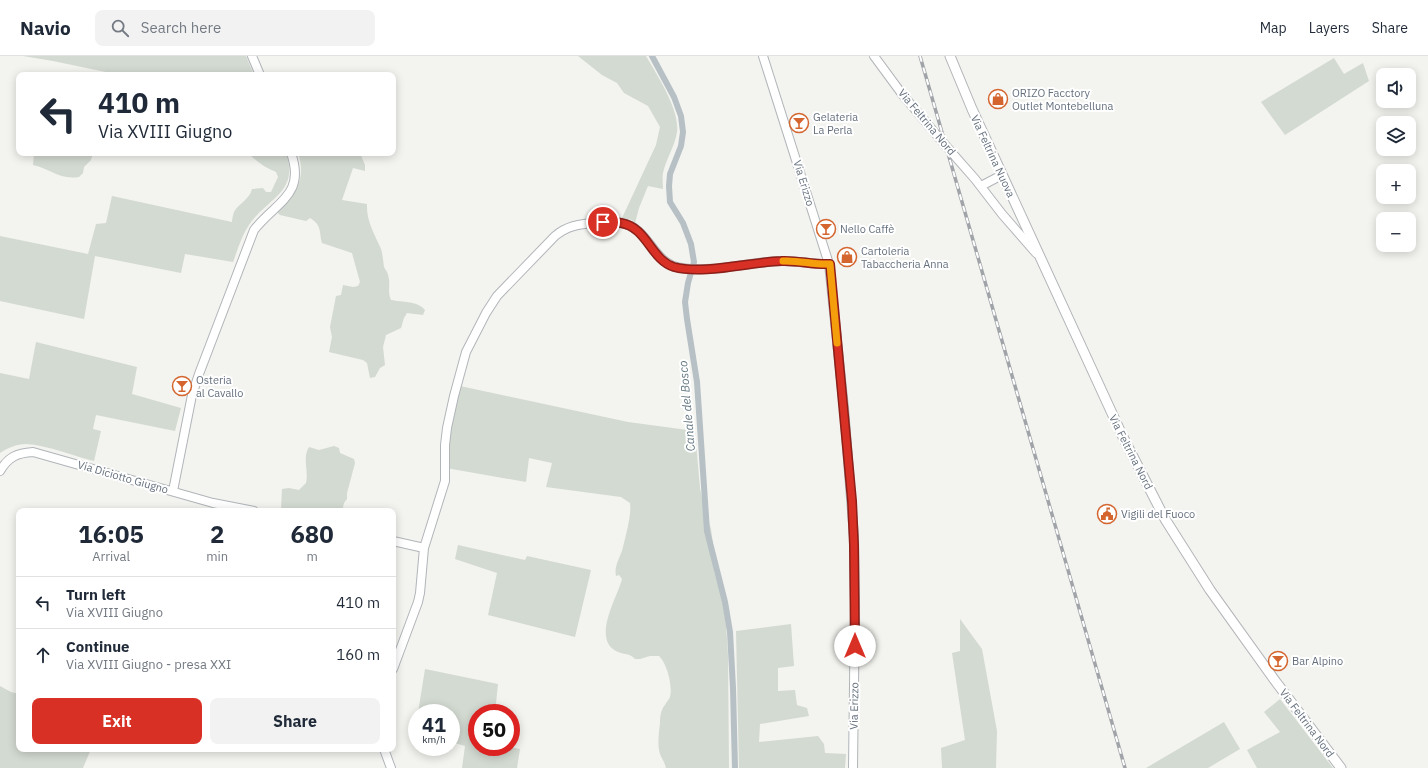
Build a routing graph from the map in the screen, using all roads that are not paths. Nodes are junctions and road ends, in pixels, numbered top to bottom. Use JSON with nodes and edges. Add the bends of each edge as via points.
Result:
{"nodes":[{"id":1,"x":252,"y":56,"type":"edge"},
{"id":2,"x":763,"y":56,"type":"edge"},
{"id":3,"x":874,"y":56,"type":"edge"},
{"id":4,"x":950,"y":56,"type":"edge"},
{"id":5,"x":259,"y":72,"type":"edge"},
{"id":6,"x":292,"y":156,"type":"edge"},
{"id":7,"x":1002,"y":175,"type":"junction"},
{"id":8,"x":981,"y":186,"type":"junction"},
{"id":9,"x":1038,"y":254,"type":"junction"},
{"id":10,"x":830,"y":264,"type":"junction"},
{"id":11,"x":0,"y":471,"type":"edge"},
{"id":12,"x":173,"y":491,"type":"junction"},
{"id":13,"x":240,"y":508,"type":"edge"},
{"id":14,"x":396,"y":542,"type":"edge"},
{"id":15,"x":424,"y":548,"type":"junction"},
{"id":16,"x":396,"y":661,"type":"edge"},
{"id":17,"x":385,"y":752,"type":"edge"},
{"id":18,"x":391,"y":768,"type":"edge"},
{"id":19,"x":854,"y":768,"type":"edge"},
{"id":20,"x":1341,"y":768,"type":"edge"}],
"edges":[{"from":1,"to":5,"type":"main road"},
{"from":2,"to":10,"type":"main road","name":"Via Erizzo"},
{"from":3,"to":8,"type":"main road","name":"Via Feltrina Nord","via":[[902,94]]},
{"from":4,"to":7,"type":"main road","name":"Via Feltrina Nuova"},
{"from":6,"to":12,"type":"main road","via":[[295,171],[294,185],[286,199],[254,230],[199,374],[190,404]]},
{"from":7,"to":8,"type":"main road"},
{"from":7,"to":9,"type":"main road","name":"Via Feltrina Nuova"},
{"from":8,"to":9,"type":"main road","name":"Via Feltrina Nord"},
{"from":9,"to":20,"type":"main road","name":"Via Feltrina Nord","via":[[1122,435],[1165,519],[1210,590]]},
{"from":10,"to":15,"type":"main road","via":[[821,265],[796,260],[691,269],[675,267],[662,260],[637,230],[622,223],[578,224],[566,228],[547,244],[492,304],[472,338],[454,396],[445,445],[445,481]]},
{"from":10,"to":19,"type":"main road","name":"Via Erizzo","via":[[854,537]]},
{"from":11,"to":12,"type":"main road","name":"Via Diciotto Giugno","via":[[12,456],[21,452],[33,452]]},
{"from":12,"to":13,"type":"main road","name":"Via Diciotto Giugno"},
{"from":14,"to":15,"type":"main road"},
{"from":15,"to":16,"type":"main road","via":[[418,602]]},
{"from":17,"to":18,"type":"main road"}]}
